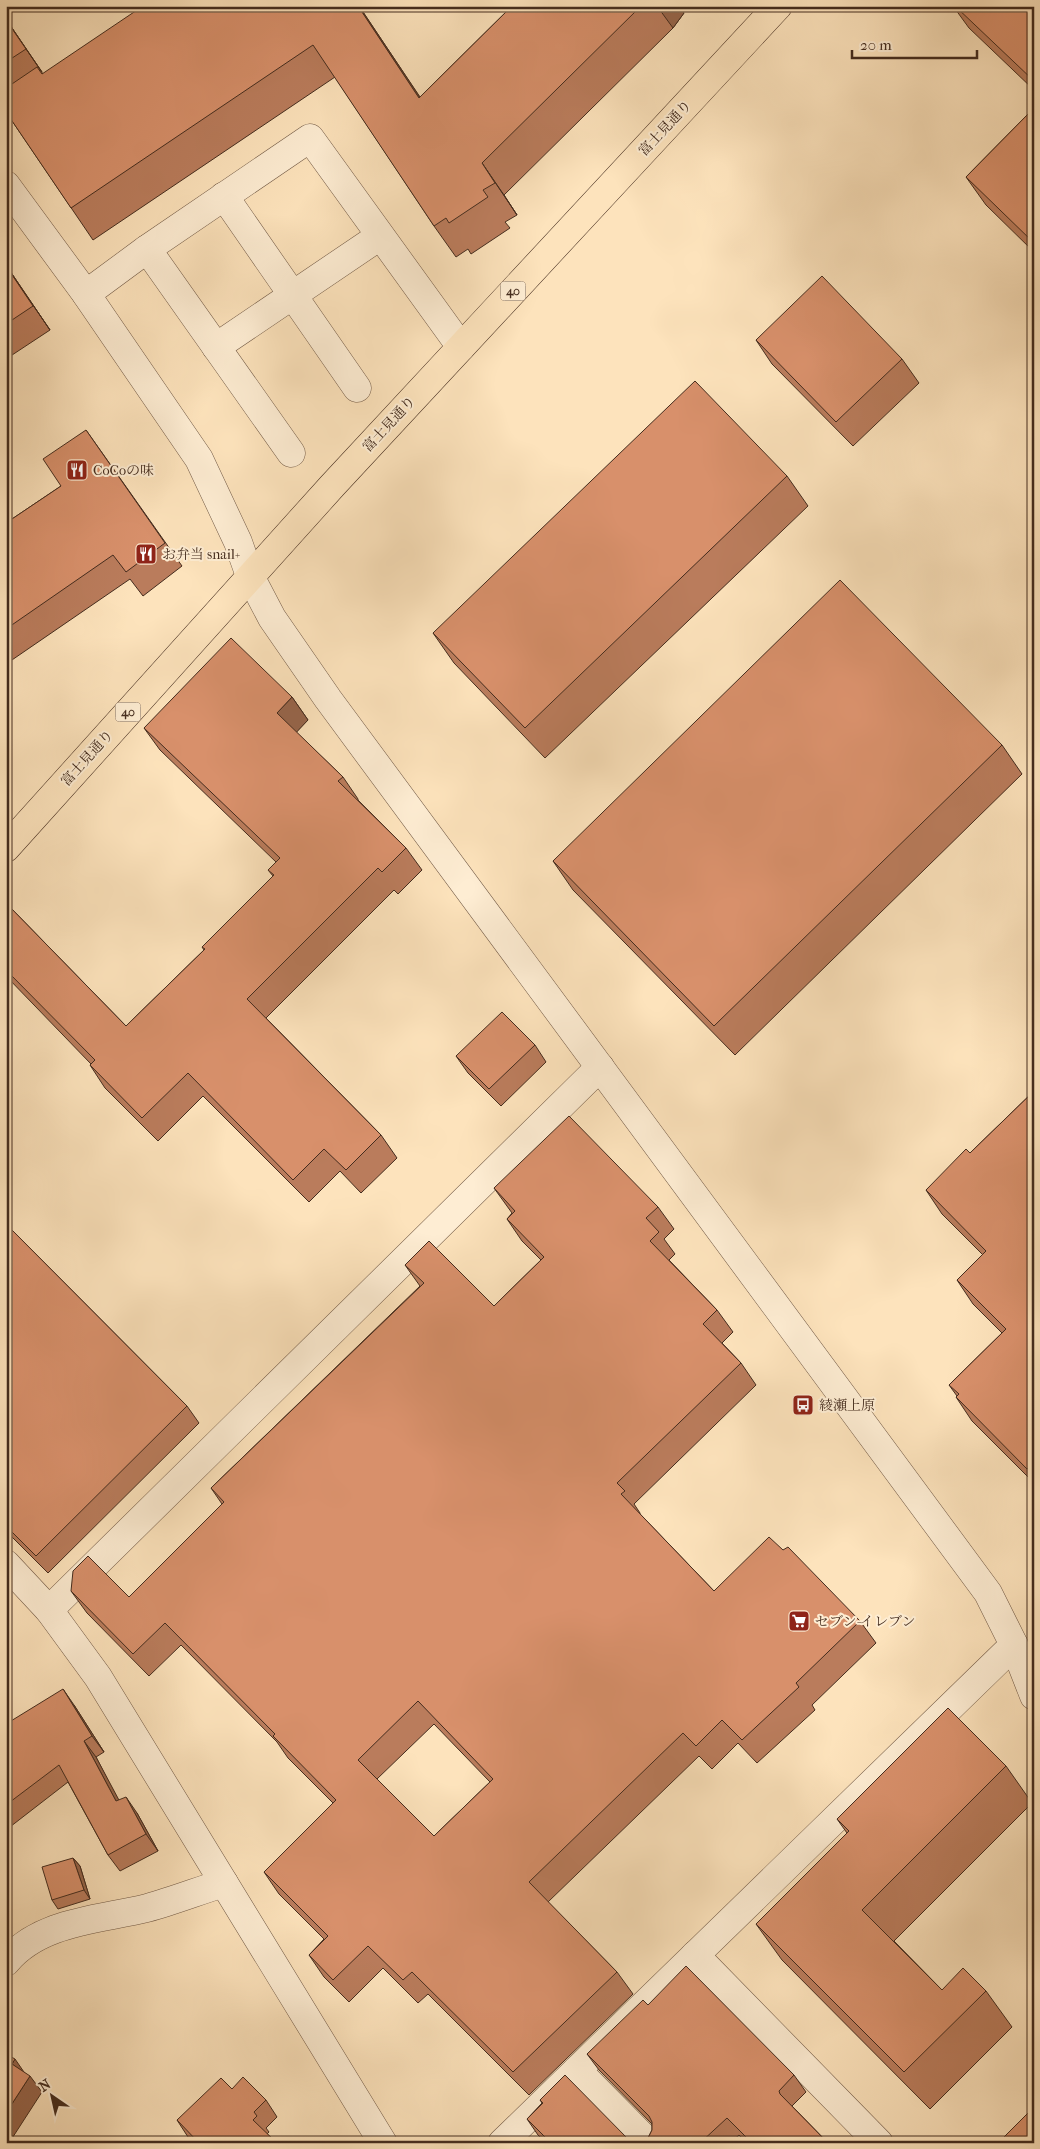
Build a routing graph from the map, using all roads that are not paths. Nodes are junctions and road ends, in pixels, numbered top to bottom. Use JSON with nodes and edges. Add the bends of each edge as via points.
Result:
{"nodes":[{"id":1,"x":778,"y":6,"type":"edge"},
{"id":2,"x":6,"y":185,"type":"edge"},
{"id":3,"x":224,"y":196,"type":"junction"},
{"id":4,"x":380,"y":236,"type":"junction"},
{"id":5,"x":147,"y":249,"type":"junction"},
{"id":6,"x":86,"y":294,"type":"junction"},
{"id":7,"x":292,"y":295,"type":"junction"},
{"id":8,"x":216,"y":347,"type":"junction"},
{"id":9,"x":461,"y":348,"type":"junction"},
{"id":10,"x":357,"y":388,"type":"dead end"},
{"id":11,"x":291,"y":453,"type":"dead end"},
{"id":12,"x":250,"y":576,"type":"junction"},
{"id":13,"x":6,"y":848,"type":"edge"},
{"id":14,"x":600,"y":1067,"type":"junction"},
{"id":15,"x":6,"y":1564,"type":"edge"},
{"id":16,"x":49,"y":1610,"type":"junction"},
{"id":17,"x":1014,"y":1645,"type":"junction"},
{"id":18,"x":1034,"y":1696,"type":"edge"},
{"id":19,"x":224,"y":1883,"type":"junction"},
{"id":20,"x":695,"y":1955,"type":"junction"},
{"id":21,"x":6,"y":1962,"type":"edge"},
{"id":22,"x":577,"y":2070,"type":"junction"},
{"id":23,"x":384,"y":2143,"type":"edge"},
{"id":24,"x":502,"y":2143,"type":"edge"},
{"id":25,"x":650,"y":2143,"type":"edge"},
{"id":26,"x":879,"y":2143,"type":"edge"}],
"edges":[{"from":1,"to":9,"type":"main road","name":"富士見通り","number":"40"},
{"from":2,"to":6,"type":"street"},
{"from":3,"to":4,"type":"street","via":[[310,138]]},
{"from":3,"to":5,"type":"street"},
{"from":3,"to":7,"type":"street"},
{"from":4,"to":7,"type":"street"},
{"from":4,"to":9,"type":"street"},
{"from":5,"to":6,"type":"street"},
{"from":5,"to":8,"type":"street"},
{"from":6,"to":12,"type":"street","via":[[199,459],[238,542]]},
{"from":7,"to":8,"type":"street"},
{"from":7,"to":10,"type":"street"},
{"from":8,"to":11,"type":"street"},
{"from":9,"to":12,"type":"main road","name":"富士見通り","number":"40"},
{"from":12,"to":13,"type":"main road","name":"富士見通り","number":"40"},
{"from":12,"to":14,"type":"street","via":[[272,618],[328,698]]},
{"from":14,"to":16,"type":"street"},
{"from":14,"to":17,"type":"street","via":[[988,1593]]},
{"from":15,"to":16,"type":"street"},
{"from":16,"to":19,"type":"street","via":[[98,1677]]},
{"from":17,"to":18,"type":"street"},
{"from":17,"to":20,"type":"street"},
{"from":19,"to":21,"type":"street","via":[[148,1907],[48,1930],[15,1951]]},
{"from":19,"to":23,"type":"street"},
{"from":20,"to":22,"type":"street"},
{"from":20,"to":26,"type":"street"},
{"from":22,"to":24,"type":"street"},
{"from":22,"to":25,"type":"street"}]}
